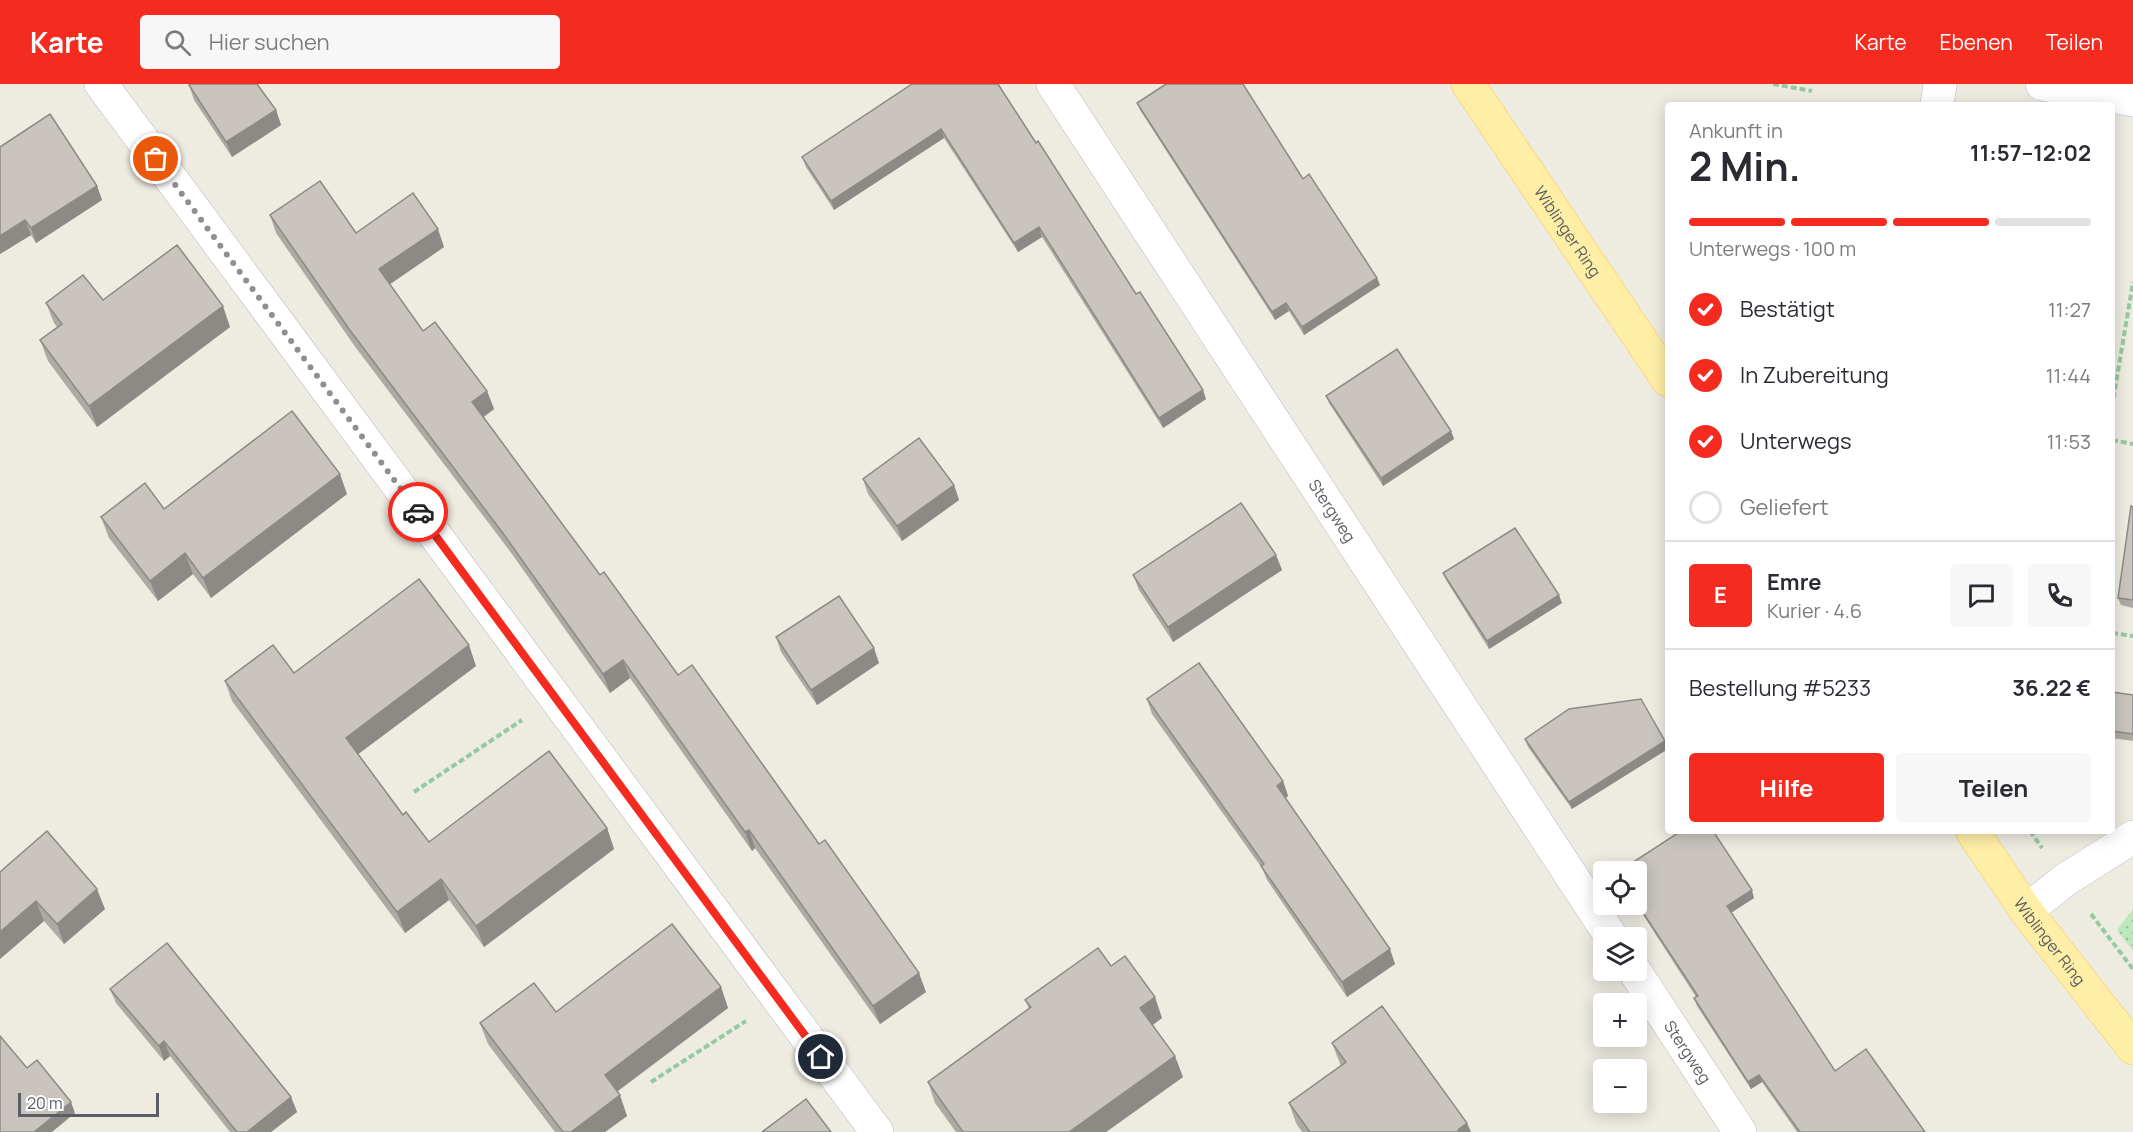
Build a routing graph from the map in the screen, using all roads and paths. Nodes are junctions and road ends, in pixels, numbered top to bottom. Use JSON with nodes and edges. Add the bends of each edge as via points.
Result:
{"nodes":[{"id":1,"x":101,"y":84,"type":"edge"},
{"id":2,"x":1053,"y":84,"type":"edge"},
{"id":3,"x":1468,"y":84,"type":"edge"},
{"id":4,"x":1773,"y":84,"type":"edge"},
{"id":5,"x":1940,"y":84,"type":"edge"},
{"id":6,"x":2042,"y":84,"type":"edge"},
{"id":7,"x":1812,"y":91,"type":"dead end"},
{"id":8,"x":2133,"y":100,"type":"edge"},
{"id":9,"x":1937,"y":102,"type":"edge"},
{"id":10,"x":2133,"y":282,"type":"edge"},
{"id":11,"x":1665,"y":376,"type":"edge"},
{"id":12,"x":2115,"y":389,"type":"edge"},
{"id":13,"x":2115,"y":441,"type":"edge"},
{"id":14,"x":2133,"y":444,"type":"edge"},
{"id":15,"x":2115,"y":633,"type":"edge"},
{"id":16,"x":2133,"y":636,"type":"edge"},
{"id":17,"x":555,"y":698,"type":"junction"},
{"id":18,"x":414,"y":792,"type":"dead end"},
{"id":19,"x":1974,"y":834,"type":"edge"},
{"id":20,"x":2133,"y":837,"type":"edge"},
{"id":21,"x":2026,"y":911,"type":"junction"},
{"id":22,"x":1605,"y":927,"type":"edge"},
{"id":23,"x":1641,"y":981,"type":"edge"},
{"id":24,"x":779,"y":1000,"type":"junction"},
{"id":25,"x":2133,"y":1048,"type":"edge"},
{"id":26,"x":651,"y":1082,"type":"dead end"},
{"id":27,"x":877,"y":1132,"type":"edge"},
{"id":28,"x":1740,"y":1132,"type":"edge"}],
"edges":[{"from":1,"to":17,"type":"street"},
{"from":2,"to":22,"type":"street","name":"Stergweg"},
{"from":3,"to":11,"type":"main road","name":"Wiblinger Ring"},
{"from":4,"to":7,"type":"path"},
{"from":5,"to":9,"type":"street"},
{"from":6,"to":8,"type":"street"},
{"from":10,"to":12,"type":"path"},
{"from":13,"to":14,"type":"path"},
{"from":15,"to":16,"type":"path"},
{"from":17,"to":18,"type":"path"},
{"from":17,"to":24,"type":"street"},
{"from":19,"to":21,"type":"main road","name":"Wiblinger Ring"},
{"from":20,"to":21,"type":"street","via":[[2065,880]]},
{"from":21,"to":25,"type":"main road","name":"Wiblinger Ring"},
{"from":23,"to":28,"type":"street","name":"Stergweg"},
{"from":24,"to":26,"type":"path"},
{"from":24,"to":27,"type":"street"}]}
